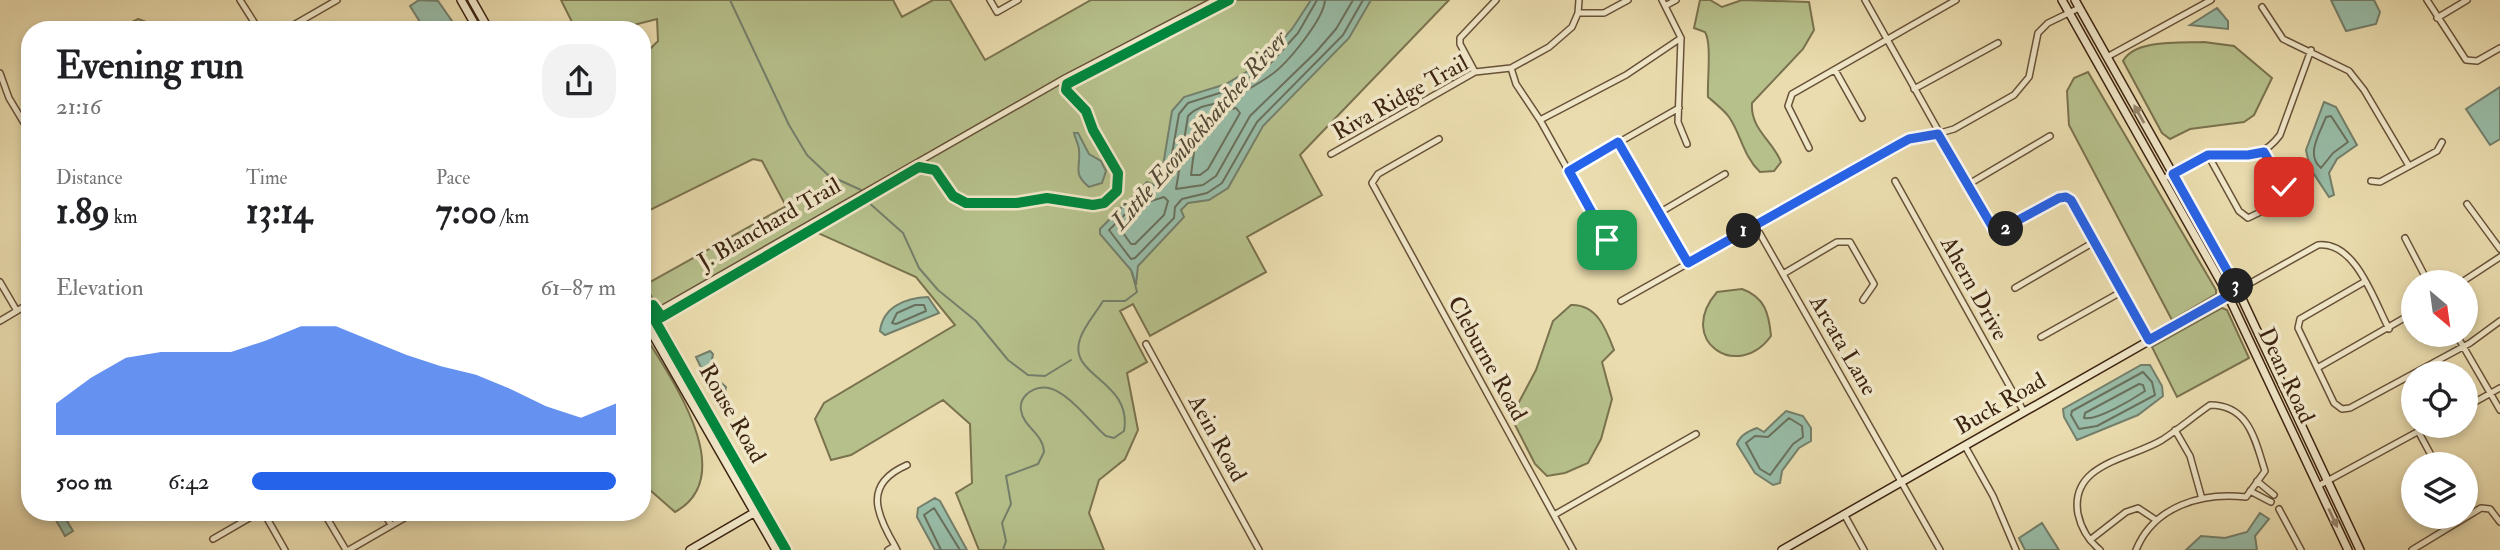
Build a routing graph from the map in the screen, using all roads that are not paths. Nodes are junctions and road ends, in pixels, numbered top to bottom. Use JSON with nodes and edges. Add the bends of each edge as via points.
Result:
{"nodes":[{"id":1,"x":240,"y":0,"type":"edge"},
{"id":2,"x":337,"y":0,"type":"edge"},
{"id":3,"x":461,"y":0,"type":"edge"},
{"id":4,"x":472,"y":0,"type":"edge"},
{"id":5,"x":990,"y":0,"type":"edge"},
{"id":6,"x":1018,"y":0,"type":"edge"},
{"id":7,"x":1215,"y":0,"type":"edge"},
{"id":8,"x":1496,"y":0,"type":"edge"},
{"id":9,"x":1579,"y":0,"type":"edge"},
{"id":10,"x":1628,"y":0,"type":"edge"},
{"id":11,"x":1676,"y":0,"type":"edge"},
{"id":12,"x":1865,"y":0,"type":"edge"},
{"id":13,"x":1956,"y":0,"type":"edge"},
{"id":14,"x":2062,"y":0,"type":"edge"},
{"id":15,"x":2075,"y":0,"type":"edge"},
{"id":16,"x":2211,"y":0,"type":"edge"},
{"id":17,"x":2427,"y":0,"type":"edge"},
{"id":18,"x":2467,"y":0,"type":"edge"},
{"id":19,"x":1664,"y":3,"type":"edge"},
{"id":20,"x":2262,"y":7,"type":"dead end"},
{"id":21,"x":2079,"y":8,"type":"junction"},
{"id":22,"x":2068,"y":11,"type":"junction"},
{"id":23,"x":1578,"y":13,"type":"junction"},
{"id":24,"x":2437,"y":18,"type":"junction"},
{"id":25,"x":253,"y":21,"type":"edge"},
{"id":26,"x":301,"y":21,"type":"edge"},
{"id":27,"x":472,"y":21,"type":"edge"},
{"id":28,"x":484,"y":21,"type":"edge"},
{"id":29,"x":1681,"y":38,"type":"junction"},
{"id":30,"x":1886,"y":38,"type":"junction"},
{"id":31,"x":1998,"y":43,"type":"dead end"},
{"id":32,"x":2500,"y":48,"type":"edge"},
{"id":33,"x":2311,"y":50,"type":"junction"},
{"id":34,"x":2107,"y":57,"type":"junction"},
{"id":35,"x":1511,"y":68,"type":"junction"},
{"id":36,"x":1835,"y":70,"type":"junction"},
{"id":37,"x":1475,"y":72,"type":"junction"},
{"id":38,"x":0,"y":73,"type":"edge"},
{"id":39,"x":1914,"y":89,"type":"junction"},
{"id":40,"x":1679,"y":108,"type":"junction"},
{"id":41,"x":21,"y":118,"type":"edge"},
{"id":42,"x":1862,"y":118,"type":"dead end"},
{"id":43,"x":1540,"y":120,"type":"junction"},
{"id":44,"x":1938,"y":134,"type":"junction"},
{"id":45,"x":2050,"y":136,"type":"dead end"},
{"id":46,"x":1439,"y":139,"type":"dead end"},
{"id":47,"x":1618,"y":142,"type":"junction"},
{"id":48,"x":2442,"y":142,"type":"dead end"},
{"id":49,"x":1687,"y":144,"type":"dead end"},
{"id":50,"x":1809,"y":148,"type":"dead end"},
{"id":51,"x":2264,"y":152,"type":"junction"},
{"id":52,"x":1331,"y":154,"type":"dead end"},
{"id":53,"x":2208,"y":155,"type":"junction"},
{"id":54,"x":2409,"y":166,"type":"junction"},
{"id":55,"x":1569,"y":171,"type":"junction"},
{"id":56,"x":1725,"y":174,"type":"dead end"},
{"id":57,"x":2173,"y":174,"type":"junction"},
{"id":58,"x":2163,"y":179,"type":"junction"},
{"id":59,"x":1895,"y":181,"type":"dead end"},
{"id":60,"x":2371,"y":181,"type":"dead end"},
{"id":61,"x":1969,"y":184,"type":"junction"},
{"id":62,"x":2467,"y":204,"type":"dead end"},
{"id":63,"x":1659,"y":213,"type":"junction"},
{"id":64,"x":1755,"y":225,"type":"junction"},
{"id":65,"x":2405,"y":237,"type":"dead end"},
{"id":66,"x":1607,"y":240,"type":"dead end"},
{"id":67,"x":2094,"y":242,"type":"junction"},
{"id":68,"x":2500,"y":249,"type":"edge"},
{"id":69,"x":2500,"y":257,"type":"edge"},
{"id":70,"x":1688,"y":263,"type":"junction"},
{"id":71,"x":2422,"y":270,"type":"edge"},
{"id":72,"x":2478,"y":271,"type":"edge"},
{"id":73,"x":1783,"y":274,"type":"junction"},
{"id":74,"x":0,"y":282,"type":"edge"},
{"id":75,"x":2364,"y":282,"type":"junction"},
{"id":76,"x":2015,"y":288,"type":"dead end"},
{"id":77,"x":2238,"y":290,"type":"junction"},
{"id":78,"x":2121,"y":292,"type":"junction"},
{"id":79,"x":2228,"y":295,"type":"junction"},
{"id":80,"x":1863,"y":300,"type":"dead end"},
{"id":81,"x":1621,"y":301,"type":"dead end"},
{"id":82,"x":21,"y":309,"type":"edge"},
{"id":83,"x":17,"y":311,"type":"junction"},
{"id":84,"x":652,"y":314,"type":"joint"},
{"id":85,"x":0,"y":321,"type":"edge"},
{"id":86,"x":2401,"y":321,"type":"edge"},
{"id":87,"x":2500,"y":321,"type":"edge"},
{"id":88,"x":2389,"y":329,"type":"junction"},
{"id":89,"x":651,"y":331,"type":"edge"},
{"id":90,"x":2041,"y":337,"type":"dead end"},
{"id":91,"x":2478,"y":337,"type":"edge"},
{"id":92,"x":2149,"y":340,"type":"junction"},
{"id":93,"x":1146,"y":344,"type":"dead end"},
{"id":94,"x":2458,"y":347,"type":"edge"},
{"id":95,"x":2463,"y":347,"type":"edge"},
{"id":96,"x":2319,"y":367,"type":"junction"},
{"id":97,"x":2500,"y":388,"type":"edge"},
{"id":98,"x":2490,"y":394,"type":"junction"},
{"id":99,"x":2478,"y":400,"type":"edge"},
{"id":100,"x":2500,"y":410,"type":"edge"},
{"id":101,"x":2024,"y":412,"type":"junction"},
{"id":102,"x":2175,"y":430,"type":"junction"},
{"id":103,"x":1696,"y":434,"type":"dead end"},
{"id":104,"x":2405,"y":438,"type":"edge"},
{"id":105,"x":1965,"y":446,"type":"junction"},
{"id":106,"x":907,"y":466,"type":"dead end"},
{"id":107,"x":2328,"y":480,"type":"junction"},
{"id":108,"x":2257,"y":481,"type":"junction"},
{"id":109,"x":1902,"y":482,"type":"junction"},
{"id":110,"x":2318,"y":486,"type":"junction"},
{"id":111,"x":2250,"y":491,"type":"junction"},
{"id":112,"x":2202,"y":499,"type":"junction"},
{"id":113,"x":761,"y":504,"type":"junction"},
{"id":114,"x":2280,"y":509,"type":"dead end"},
{"id":115,"x":755,"y":513,"type":"junction"},
{"id":116,"x":1844,"y":514,"type":"junction"},
{"id":117,"x":1554,"y":515,"type":"junction"},
{"id":118,"x":2156,"y":520,"type":"junction"},
{"id":119,"x":246,"y":521,"type":"edge"},
{"id":120,"x":266,"y":521,"type":"edge"},
{"id":121,"x":329,"y":521,"type":"edge"},
{"id":122,"x":388,"y":521,"type":"edge"},
{"id":123,"x":399,"y":521,"type":"edge"},
{"id":124,"x":2500,"y":522,"type":"edge"},
{"id":125,"x":391,"y":526,"type":"junction"},
{"id":126,"x":213,"y":539,"type":"dead end"},
{"id":127,"x":2090,"y":540,"type":"junction"},
{"id":128,"x":896,"y":548,"type":"edge"},
{"id":129,"x":1791,"y":548,"type":"edge"},
{"id":130,"x":285,"y":550,"type":"edge"},
{"id":131,"x":347,"y":550,"type":"edge"},
{"id":132,"x":690,"y":550,"type":"edge"},
{"id":133,"x":776,"y":550,"type":"edge"},
{"id":134,"x":786,"y":550,"type":"edge"},
{"id":135,"x":888,"y":550,"type":"edge"},
{"id":136,"x":1259,"y":550,"type":"edge"},
{"id":137,"x":1573,"y":550,"type":"edge"},
{"id":138,"x":1782,"y":550,"type":"edge"},
{"id":139,"x":1864,"y":550,"type":"edge"},
{"id":140,"x":1940,"y":550,"type":"edge"},
{"id":141,"x":2016,"y":550,"type":"edge"},
{"id":142,"x":2100,"y":550,"type":"edge"},
{"id":143,"x":2136,"y":550,"type":"edge"},
{"id":144,"x":2301,"y":550,"type":"edge"},
{"id":145,"x":2348,"y":550,"type":"edge"},
{"id":146,"x":2360,"y":550,"type":"edge"},
{"id":147,"x":2412,"y":550,"type":"edge"}],
"edges":[{"from":1,"to":25,"type":"street"},
{"from":2,"to":26,"type":"street"},
{"from":3,"to":27,"type":"main road"},
{"from":4,"to":28,"type":"main road"},
{"from":5,"to":6,"type":"street","via":[[997,12]]},
{"from":7,"to":84,"type":"street","name":"J. Blanchard Trail","via":[[1065,78]]},
{"from":8,"to":37,"type":"street","via":[[1460,38]]},
{"from":9,"to":23,"type":"street"},
{"from":10,"to":23,"type":"street","via":[[1604,13]]},
{"from":11,"to":19,"type":"street"},
{"from":12,"to":30,"type":"street"},
{"from":13,"to":30,"type":"street"},
{"from":14,"to":22,"type":"main road","name":"Dean Road"},
{"from":15,"to":21,"type":"main road","name":"Dean Road"},
{"from":16,"to":34,"type":"street"},
{"from":17,"to":24,"type":"street"},
{"from":18,"to":24,"type":"street"},
{"from":19,"to":29,"type":"street"},
{"from":20,"to":33,"type":"street","via":[[2283,39]]},
{"from":21,"to":22,"type":"street"},
{"from":21,"to":34,"type":"main road","name":"Dean Road"},
{"from":22,"to":44,"type":"street","via":[[2038,33],[2029,77],[2014,94]]},
{"from":22,"to":58,"type":"main road","name":"Dean Road"},
{"from":23,"to":35,"type":"street","name":"Riva Ridge Trail","via":[[1563,37]]},
{"from":24,"to":32,"type":"street","via":[[2466,60],[2477,61]]},
{"from":29,"to":40,"type":"street"},
{"from":29,"to":43,"type":"street","via":[[1626,75]]},
{"from":30,"to":36,"type":"street"},
{"from":30,"to":39,"type":"street"},
{"from":31,"to":39,"type":"street"},
{"from":33,"to":51,"type":"street","via":[[2280,135]]},
{"from":33,"to":54,"type":"street","via":[[2339,64],[2358,81]]},
{"from":57,"to":34,"type":"main road","name":"Dean Road","one_way":true},
{"from":35,"to":37,"type":"street","name":"Riva Ridge Trail"},
{"from":35,"to":43,"type":"street","via":[[1516,85]]},
{"from":36,"to":42,"type":"street"},
{"from":36,"to":50,"type":"street","via":[[1788,99]]},
{"from":37,"to":52,"type":"street","name":"Riva Ridge Trail"},
{"from":38,"to":41,"type":"street"},
{"from":39,"to":44,"type":"street"},
{"from":40,"to":47,"type":"street"},
{"from":40,"to":49,"type":"street","via":[[1678,122]]},
{"from":43,"to":55,"type":"street"},
{"from":44,"to":61,"type":"street"},
{"from":44,"to":64,"type":"street","via":[[1909,139]]},
{"from":45,"to":61,"type":"street"},
{"from":46,"to":117,"type":"street","name":"Cleburne Road","via":[[1378,174],[1373,183]]},
{"from":47,"to":55,"type":"street"},
{"from":47,"to":63,"type":"street"},
{"from":48,"to":54,"type":"street","via":[[2437,151]]},
{"from":51,"to":53,"type":"street"},
{"from":51,"to":53,"type":"street","via":[[2285,193],[2279,203],[2248,218],[2239,212]]},
{"from":53,"to":57,"type":"street"},
{"from":54,"to":60,"type":"street","via":[[2380,182]]},
{"from":55,"to":66,"type":"street"},
{"from":56,"to":63,"type":"street"},
{"from":57,"to":58,"type":"street"},
{"from":57,"to":77,"type":"main road","name":"Dean Road"},
{"from":58,"to":79,"type":"main road","name":"Dean Road"},
{"from":59,"to":101,"type":"street","name":"Ahern Drive"},
{"from":61,"to":67,"type":"street","via":[[1998,231],[2066,197]]},
{"from":62,"to":68,"type":"street"},
{"from":63,"to":70,"type":"street"},
{"from":64,"to":70,"type":"street"},
{"from":64,"to":73,"type":"street","name":"Arcata Lane"},
{"from":65,"to":71,"type":"street"},
{"from":67,"to":76,"type":"street"},
{"from":67,"to":78,"type":"street"},
{"from":69,"to":72,"type":"street"},
{"from":70,"to":81,"type":"street"},
{"from":73,"to":80,"type":"street","via":[[1837,242],[1850,242],[1874,284]]},
{"from":73,"to":109,"type":"street","name":"Arcata Lane"},
{"from":74,"to":83,"type":"street"},
{"from":75,"to":77,"type":"street","via":[[2351,259],[2329,244],[2318,245]]},
{"from":75,"to":88,"type":"street"},
{"from":75,"to":96,"type":"street","via":[[2300,319],[2298,328]]},
{"from":77,"to":79,"type":"main road","name":"Buck Road"},
{"from":77,"to":107,"type":"main road","name":"Dean Road"},
{"from":78,"to":90,"type":"street"},
{"from":78,"to":92,"type":"street"},
{"from":79,"to":92,"type":"main road","name":"Buck Road"},
{"from":79,"to":110,"type":"main road","name":"Dean Road"},
{"from":82,"to":83,"type":"street"},
{"from":83,"to":85,"type":"street"},
{"from":84,"to":113,"type":"main road","name":"Rouse Road"},
{"from":86,"to":88,"type":"street"},
{"from":87,"to":91,"type":"street"},
{"from":88,"to":96,"type":"street"},
{"from":89,"to":115,"type":"main road","name":"Rouse Road"},
{"from":92,"to":101,"type":"main road","name":"Buck Road"},
{"from":93,"to":136,"type":"street","name":"Aein Road"},
{"from":94,"to":96,"type":"street","via":[[2350,408],[2334,403]]},
{"from":95,"to":98,"type":"street"},
{"from":97,"to":98,"type":"street"},
{"from":98,"to":99,"type":"street"},
{"from":98,"to":100,"type":"street"},
{"from":101,"to":105,"type":"main road","name":"Buck Road"},
{"from":102,"to":108,"type":"street","via":[[2210,405],[2231,408],[2252,428],[2265,471]]},
{"from":102,"to":112,"type":"street","via":[[2190,456]]},
{"from":102,"to":127,"type":"street","via":[[2100,466],[2086,479],[2077,506]]},
{"from":103,"to":117,"type":"street"},
{"from":104,"to":107,"type":"street"},
{"from":105,"to":109,"type":"main road","name":"Buck Road"},
{"from":105,"to":141,"type":"street"},
{"from":106,"to":128,"type":"street","via":[[887,477],[877,496],[877,510]]},
{"from":107,"to":110,"type":"street"},
{"from":107,"to":146,"type":"main road","name":"Dean Road"},
{"from":108,"to":111,"type":"street"},
{"from":108,"to":111,"type":"street","via":[[2272,499]]},
{"from":109,"to":116,"type":"main road","name":"Buck Road"},
{"from":109,"to":140,"type":"street","name":"Arcata Lane"},
{"from":110,"to":145,"type":"main road","name":"Dean Road","one_way":true},
{"from":111,"to":112,"type":"street","via":[[2246,497]]},
{"from":112,"to":118,"type":"street","via":[[2180,504]]},
{"from":113,"to":115,"type":"main road"},
{"from":113,"to":134,"type":"main road","name":"Rouse Road"},
{"from":114,"to":144,"type":"street"},
{"from":115,"to":132,"type":"main road"},
{"from":115,"to":133,"type":"main road","name":"Rouse Road"},
{"from":116,"to":129,"type":"main road","name":"Buck Road"},
{"from":116,"to":139,"type":"street"},
{"from":117,"to":137,"type":"street","name":"Cleburne Road"},
{"from":118,"to":127,"type":"street","via":[[2138,508]]},
{"from":118,"to":143,"type":"street"},
{"from":119,"to":126,"type":"street"},
{"from":120,"to":130,"type":"street"},
{"from":121,"to":131,"type":"street"},
{"from":122,"to":125,"type":"street"},
{"from":123,"to":125,"type":"street"},
{"from":124,"to":147,"type":"street","via":[[2490,509],[2481,508]]},
{"from":125,"to":131,"type":"street"},
{"from":127,"to":142,"type":"street"},
{"from":128,"to":135,"type":"street"},
{"from":129,"to":138,"type":"main road","name":"Buck Road"}]}
